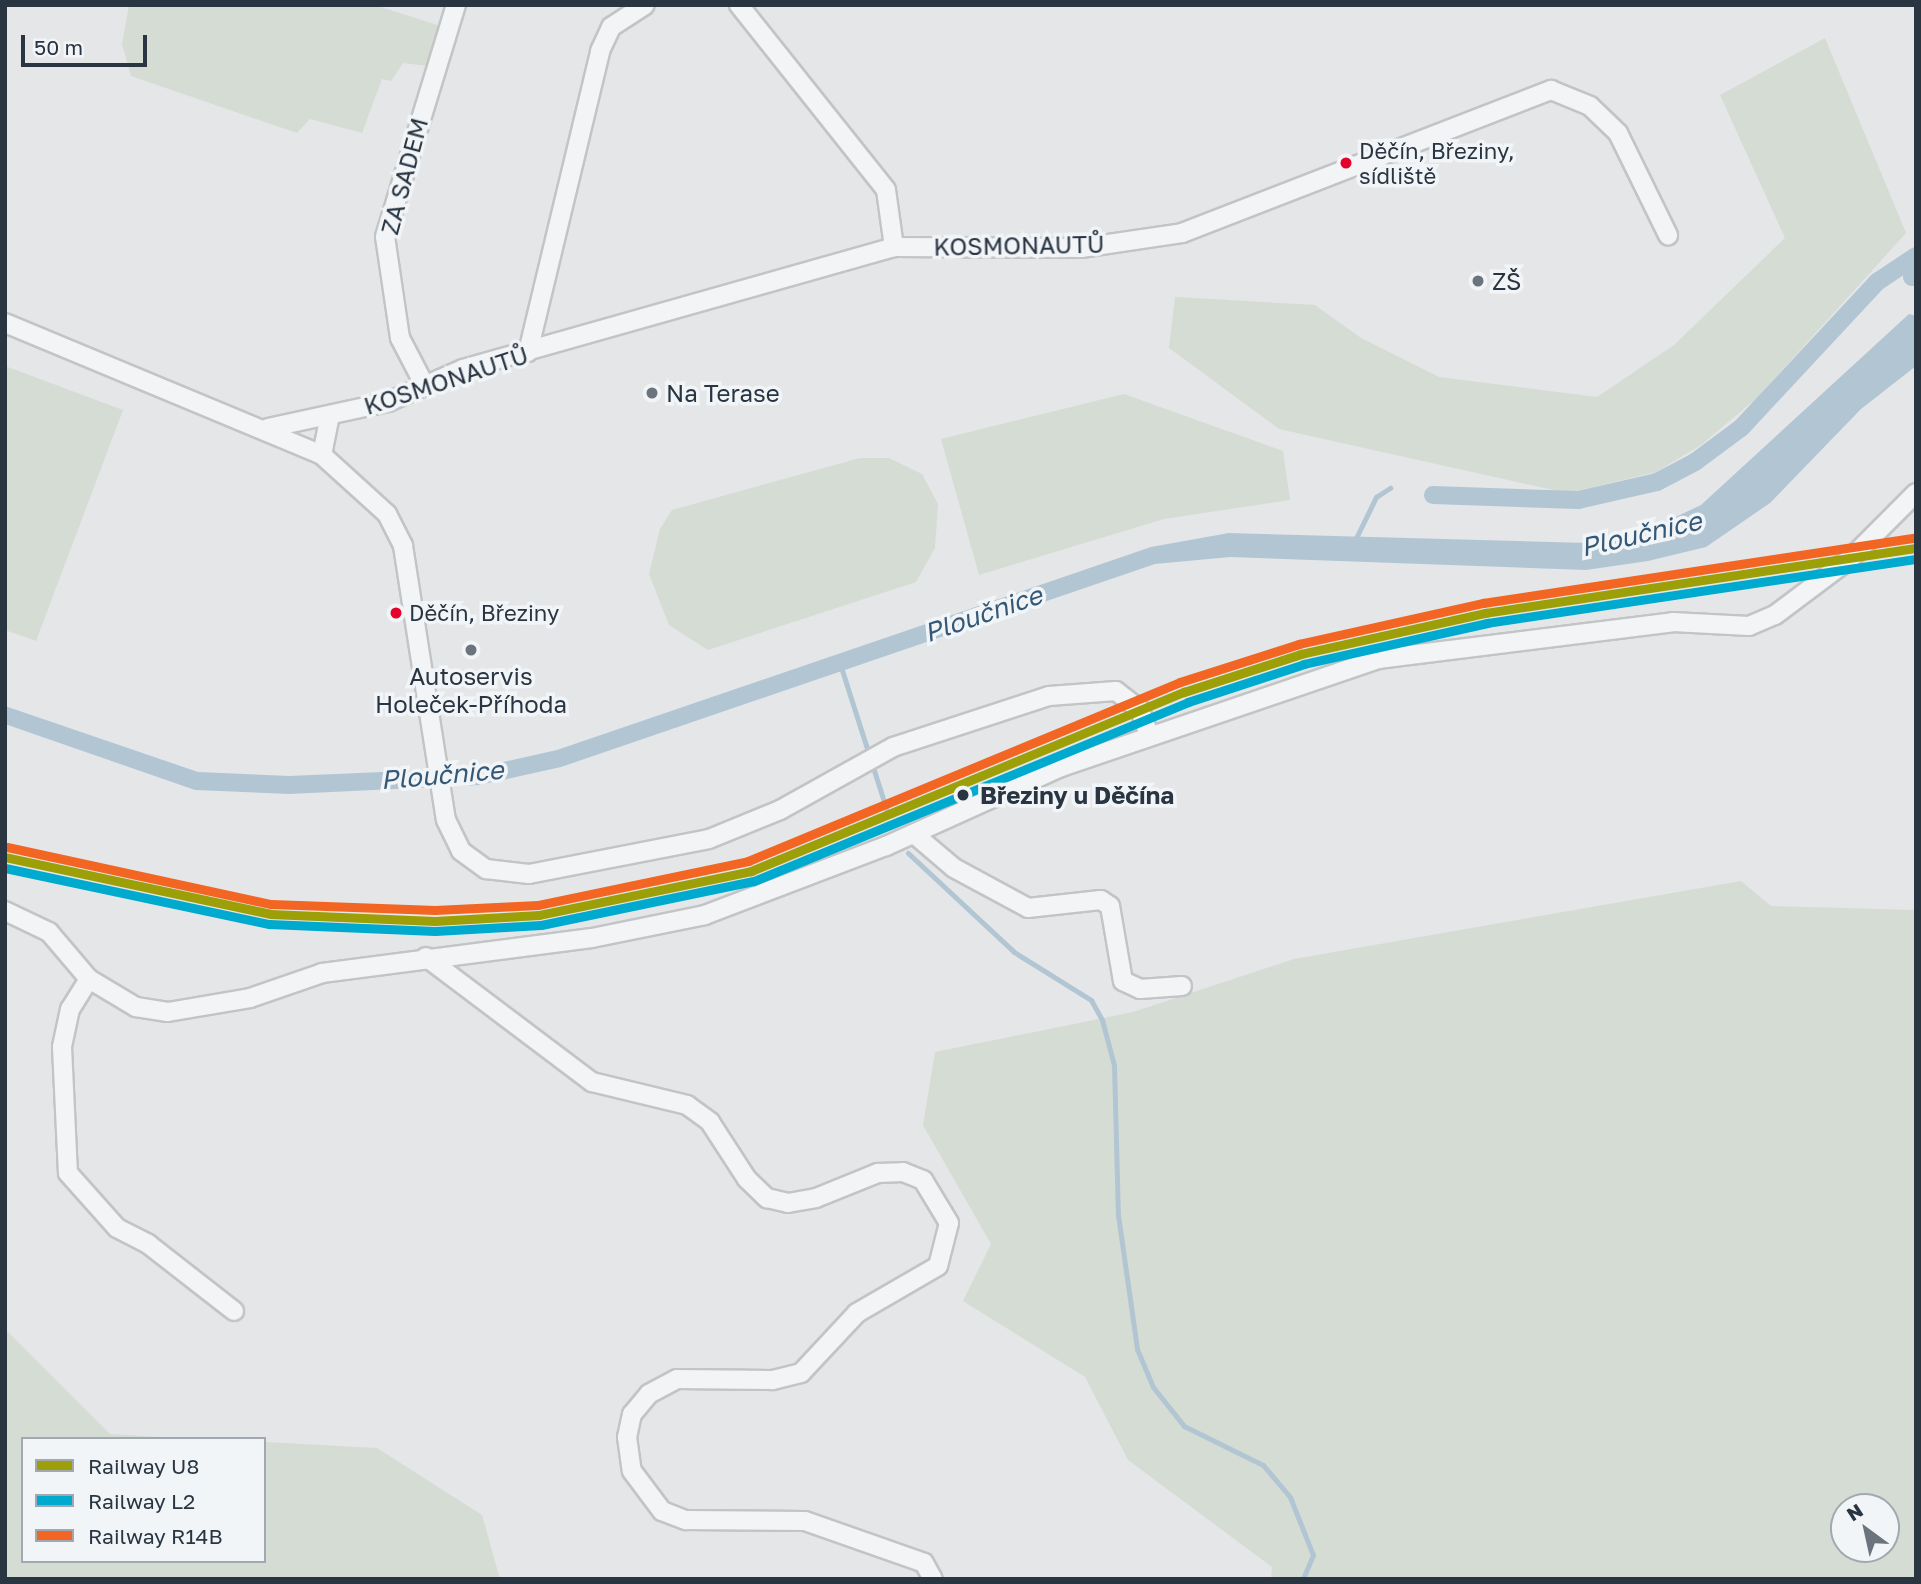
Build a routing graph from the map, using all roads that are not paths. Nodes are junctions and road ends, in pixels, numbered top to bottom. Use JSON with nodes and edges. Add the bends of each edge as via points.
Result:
{"nodes":[{"id":1,"x":456,"y":5,"type":"edge"},
{"id":2,"x":645,"y":5,"type":"edge"},
{"id":3,"x":739,"y":5,"type":"edge"},
{"id":4,"x":1668,"y":235,"type":"dead end"},
{"id":5,"x":894,"y":247,"type":"junction"},
{"id":6,"x":5,"y":323,"type":"edge"},
{"id":7,"x":528,"y":352,"type":"junction"},
{"id":8,"x":425,"y":386,"type":"junction"},
{"id":9,"x":330,"y":415,"type":"junction"},
{"id":10,"x":268,"y":428,"type":"junction"},
{"id":11,"x":322,"y":455,"type":"junction"},
{"id":12,"x":1916,"y":493,"type":"edge"},
{"id":13,"x":1149,"y":735,"type":"junction"},
{"id":14,"x":914,"y":834,"type":"junction"},
{"id":15,"x":5,"y":911,"type":"edge"},
{"id":16,"x":426,"y":957,"type":"junction"},
{"id":17,"x":89,"y":979,"type":"junction"},
{"id":18,"x":1182,"y":986,"type":"dead end"},
{"id":19,"x":234,"y":1311,"type":"dead end"},
{"id":20,"x":933,"y":1579,"type":"edge"}],
"edges":[{"from":1,"to":8,"type":"street","name":"ZA SADEM","via":[[385,237],[400,338]]},
{"from":2,"to":7,"type":"street","via":[[611,27],[587,91]]},
{"from":3,"to":5,"type":"street","via":[[886,190]]},
{"from":4,"to":5,"type":"street","name":"KOSMONAUTŮ","via":[[1618,133],[1590,106],[1551,90],[1182,233],[1081,248]]},
{"from":5,"to":7,"type":"street","name":"KOSMONAUTŮ"},
{"from":6,"to":10,"type":"street"},
{"from":7,"to":8,"type":"street","name":"KOSMONAUTŮ"},
{"from":8,"to":9,"type":"street","name":"KOSMONAUTŮ","via":[[388,402]]},
{"from":9,"to":10,"type":"street","name":"KOSMONAUTŮ"},
{"from":9,"to":11,"type":"street"},
{"from":10,"to":11,"type":"street"},
{"from":11,"to":13,"type":"street","via":[[387,514],[403,545],[446,820],[471,861],[505,875],[709,839],[780,810],[878,755],[1011,706],[1082,691],[1116,691],[1130,699]]},
{"from":12,"to":13,"type":"street","via":[[1851,558],[1775,615],[1749,626],[1674,622],[1424,649]]},
{"from":13,"to":14,"type":"street"},
{"from":14,"to":16,"type":"street","via":[[705,915],[592,938]]},
{"from":14,"to":18,"type":"street","via":[[954,868],[1028,908],[1101,900],[1110,906],[1123,981],[1140,989]]},
{"from":15,"to":17,"type":"street","via":[[49,932]]},
{"from":16,"to":17,"type":"street","via":[[322,974],[197,1010],[136,1007]]},
{"from":16,"to":20,"type":"street","via":[[592,1082],[687,1105],[710,1122],[747,1179],[767,1198],[788,1203],[816,1198],[878,1173],[903,1171],[923,1180],[949,1223],[937,1266],[857,1313],[801,1373],[772,1380],[677,1378],[649,1394],[632,1415],[627,1437],[632,1471],[662,1511],[686,1520],[804,1521],[923,1563]]},
{"from":17,"to":19,"type":"street","via":[[70,1009],[62,1047],[68,1173],[117,1228]]}]}
